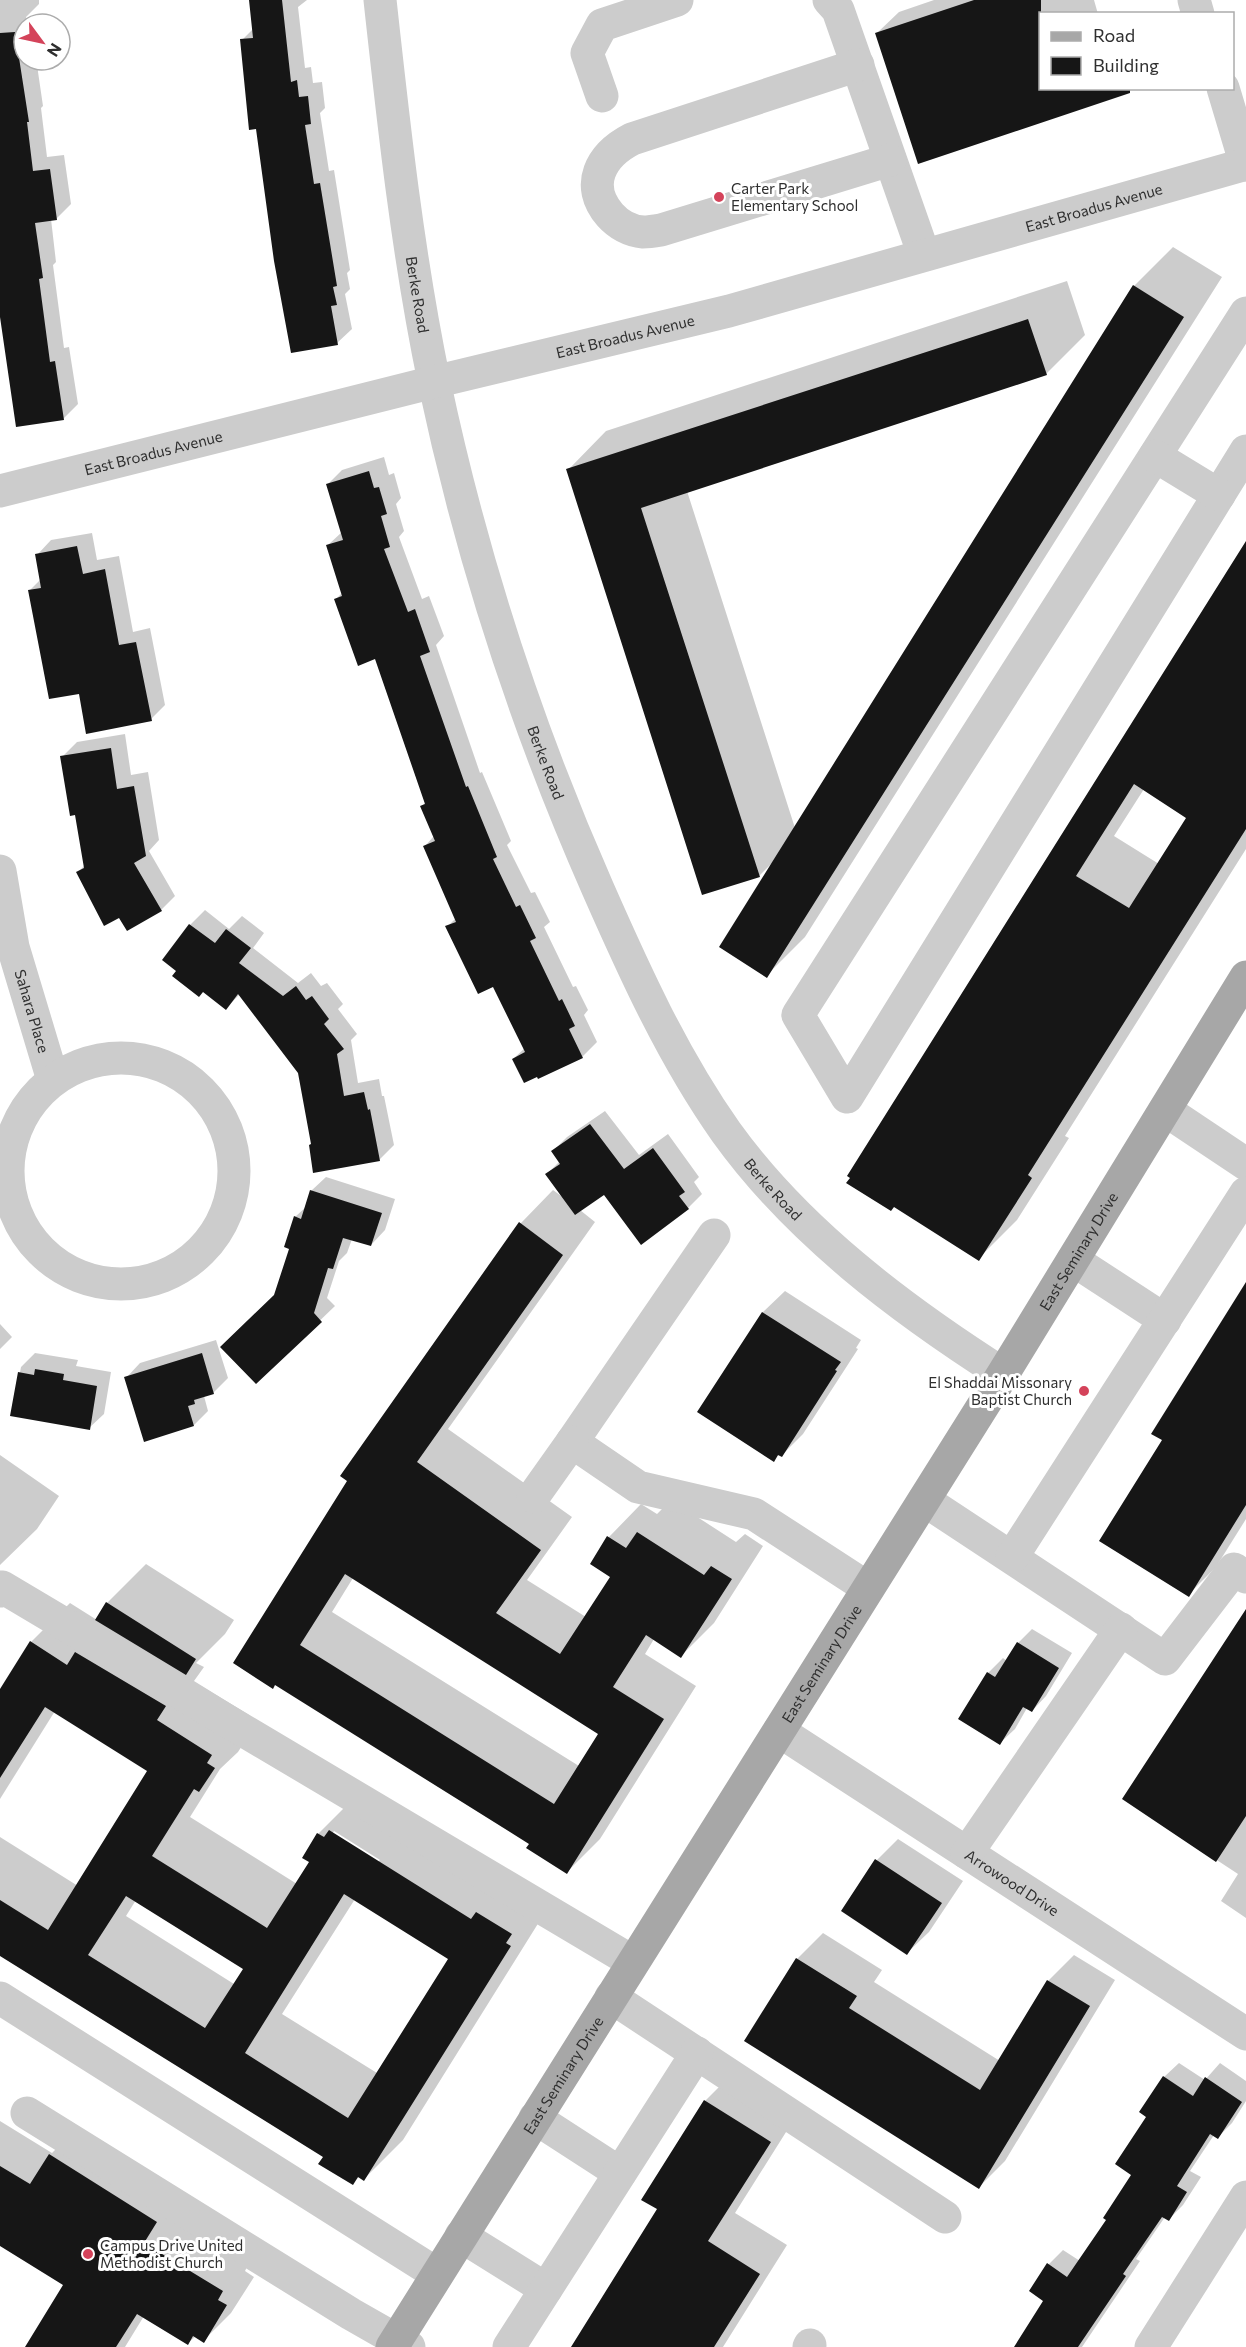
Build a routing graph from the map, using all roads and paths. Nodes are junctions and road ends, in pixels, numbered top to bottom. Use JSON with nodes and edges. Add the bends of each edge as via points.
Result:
{"nodes":[{"id":1,"x":380,"y":0,"type":"edge"},
{"id":2,"x":677,"y":0,"type":"edge"},
{"id":3,"x":829,"y":0,"type":"edge"},
{"id":4,"x":858,"y":65,"type":"junction"},
{"id":5,"x":1223,"y":90,"type":"edge"},
{"id":6,"x":602,"y":96,"type":"dead end"},
{"id":7,"x":890,"y":159,"type":"junction"},
{"id":8,"x":1246,"y":164,"type":"edge"},
{"id":9,"x":924,"y":255,"type":"junction"},
{"id":10,"x":1246,"y":313,"type":"edge"},
{"id":11,"x":434,"y":382,"type":"junction"},
{"id":12,"x":1246,"y":451,"type":"edge"},
{"id":13,"x":1155,"y":456,"type":"junction"},
{"id":14,"x":0,"y":491,"type":"edge"},
{"id":15,"x":1219,"y":495,"type":"junction"},
{"id":16,"x":0,"y":871,"type":"edge"},
{"id":17,"x":1246,"y":977,"type":"edge"},
{"id":18,"x":53,"y":1080,"type":"junction"},
{"id":19,"x":1165,"y":1110,"type":"junction"},
{"id":20,"x":1246,"y":1164,"type":"edge"},
{"id":21,"x":1246,"y":1193,"type":"edge"},
{"id":22,"x":714,"y":1235,"type":"dead end"},
{"id":23,"x":1073,"y":1260,"type":"junction"},
{"id":24,"x":1165,"y":1320,"type":"junction"},
{"id":25,"x":1003,"y":1374,"type":"junction"},
{"id":26,"x":572,"y":1442,"type":"junction"},
{"id":27,"x":533,"y":1497,"type":"dead end"},
{"id":28,"x":924,"y":1500,"type":"junction"},
{"id":29,"x":1012,"y":1557,"type":"junction"},
{"id":30,"x":1246,"y":1577,"type":"edge"},
{"id":31,"x":868,"y":1588,"type":"junction"},
{"id":32,"x":0,"y":1591,"type":"edge"},
{"id":33,"x":1121,"y":1629,"type":"junction"},
{"id":34,"x":778,"y":1731,"type":"junction"},
{"id":35,"x":967,"y":1853,"type":"junction"},
{"id":36,"x":633,"y":1962,"type":"junction"},
{"id":37,"x":611,"y":1997,"type":"junction"},
{"id":38,"x":0,"y":1998,"type":"edge"},
{"id":39,"x":1246,"y":2034,"type":"edge"},
{"id":40,"x":697,"y":2053,"type":"junction"},
{"id":41,"x":27,"y":2113,"type":"dead end"},
{"id":42,"x":535,"y":2118,"type":"junction"},
{"id":43,"x":620,"y":2173,"type":"junction"},
{"id":44,"x":1246,"y":2197,"type":"edge"},
{"id":45,"x":945,"y":2217,"type":"dead end"},
{"id":46,"x":461,"y":2236,"type":"junction"},
{"id":47,"x":437,"y":2274,"type":"junction"},
{"id":48,"x":546,"y":2289,"type":"junction"},
{"id":49,"x":399,"y":2345,"type":"edge"},
{"id":50,"x":509,"y":2347,"type":"edge"},
{"id":51,"x":1151,"y":2347,"type":"edge"}],
"edges":[{"from":1,"to":11,"type":"street","name":"Berke Road","via":[[415,276]]},
{"from":2,"to":6,"type":"street","via":[[602,25],[587,53]]},
{"from":3,"to":4,"type":"street","via":[[838,10]]},
{"from":4,"to":7,"type":"street"},
{"from":4,"to":7,"type":"street","via":[[632,139],[607,158],[598,173],[596,189],[601,204],[625,227],[642,232],[662,230]]},
{"from":5,"to":8,"type":"street"},
{"from":7,"to":9,"type":"street"},
{"from":8,"to":9,"type":"street","name":"East Broadus Avenue"},
{"from":9,"to":11,"type":"street","name":"East Broadus Avenue","via":[[729,311]]},
{"from":10,"to":13,"type":"street"},
{"from":11,"to":14,"type":"street","name":"East Broadus Avenue"},
{"from":11,"to":25,"type":"street","name":"Berke Road","via":[[472,540],[541,750],[581,850],[676,1055],[727,1134],[814,1230],[931,1326]]},
{"from":12,"to":15,"type":"street"},
{"from":13,"to":15,"type":"street"},
{"from":13,"to":15,"type":"street","via":[[798,1015],[847,1097]]},
{"from":16,"to":18,"type":"street","name":"Sahara Place","via":[[13,947]]},
{"from":17,"to":19,"type":"main road","name":"East Seminary Drive"},
{"from":18,"to":18,"type":"street","via":[[31,1101],[15,1129],[8,1158],[8,1189],[18,1219],[34,1245],[57,1266],[75,1275],[116,1285],[146,1281],[175,1270],[200,1252],[219,1227],[231,1199],[234,1168],[229,1137],[216,1109],[196,1086],[171,1069],[141,1059],[110,1058],[80,1065]]},
{"from":19,"to":20,"type":"street"},
{"from":19,"to":23,"type":"main road","name":"East Seminary Drive"},
{"from":21,"to":24,"type":"street"},
{"from":22,"to":26,"type":"street"},
{"from":23,"to":24,"type":"street"},
{"from":23,"to":25,"type":"main road","name":"East Seminary Drive"},
{"from":24,"to":29,"type":"street"},
{"from":25,"to":28,"type":"main road","name":"East Seminary Drive"},
{"from":26,"to":27,"type":"street"},
{"from":26,"to":31,"type":"street","via":[[638,1487],[754,1514]]},
{"from":28,"to":29,"type":"street"},
{"from":28,"to":31,"type":"main road","name":"East Seminary Drive"},
{"from":29,"to":33,"type":"street"},
{"from":30,"to":33,"type":"street","via":[[1234,1569],[1165,1659]]},
{"from":31,"to":34,"type":"main road","name":"East Seminary Drive"},
{"from":32,"to":36,"type":"street","via":[[2,1587]]},
{"from":33,"to":35,"type":"street"},
{"from":34,"to":35,"type":"street","name":"Arrowood Drive"},
{"from":34,"to":36,"type":"main road","name":"East Seminary Drive"},
{"from":35,"to":39,"type":"street","name":"Arrowood Drive"},
{"from":36,"to":37,"type":"main road","name":"East Seminary Drive"},
{"from":37,"to":40,"type":"street"},
{"from":37,"to":42,"type":"main road","name":"East Seminary Drive"},
{"from":38,"to":47,"type":"street"},
{"from":40,"to":43,"type":"street"},
{"from":40,"to":45,"type":"street"},
{"from":41,"to":49,"type":"street"},
{"from":42,"to":43,"type":"street"},
{"from":42,"to":46,"type":"main road","name":"East Seminary Drive"},
{"from":43,"to":48,"type":"street"},
{"from":44,"to":51,"type":"street"},
{"from":46,"to":47,"type":"main road","name":"East Seminary Drive"},
{"from":46,"to":48,"type":"street"},
{"from":47,"to":49,"type":"main road","name":"East Seminary Drive"},
{"from":48,"to":50,"type":"street"}]}
